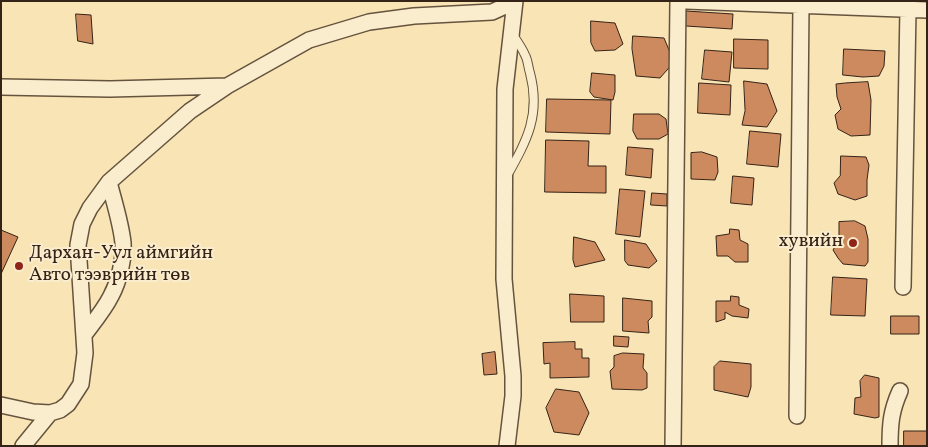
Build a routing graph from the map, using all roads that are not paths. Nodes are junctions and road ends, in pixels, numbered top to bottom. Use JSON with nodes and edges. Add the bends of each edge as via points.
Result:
{"nodes":[{"id":1,"x":509,"y":1,"type":"edge"},
{"id":2,"x":515,"y":1,"type":"edge"},
{"id":3,"x":678,"y":1,"type":"edge"},
{"id":4,"x":686,"y":1,"type":"edge"},
{"id":5,"x":801,"y":5,"type":"junction"},
{"id":6,"x":908,"y":9,"type":"junction"},
{"id":7,"x":927,"y":10,"type":"edge"},
{"id":8,"x":512,"y":32,"type":"junction"},
{"id":9,"x":227,"y":86,"type":"junction"},
{"id":10,"x":1,"y":87,"type":"edge"},
{"id":11,"x":109,"y":182,"type":"junction"},
{"id":12,"x":504,"y":182,"type":"junction"},
{"id":13,"x":903,"y":287,"type":"dead end"},
{"id":14,"x":84,"y":335,"type":"junction"},
{"id":15,"x":900,"y":391,"type":"dead end"},
{"id":16,"x":1,"y":405,"type":"edge"},
{"id":17,"x":50,"y":413,"type":"junction"},
{"id":18,"x":797,"y":416,"type":"dead end"},
{"id":19,"x":23,"y":446,"type":"edge"},
{"id":20,"x":506,"y":446,"type":"edge"},
{"id":21,"x":673,"y":446,"type":"edge"},
{"id":22,"x":890,"y":446,"type":"edge"}],
"edges":[{"from":1,"to":9,"type":"street","via":[[492,12],[369,22],[309,40]]},
{"from":2,"to":8,"type":"street"},
{"from":3,"to":21,"type":"street"},
{"from":4,"to":5,"type":"street"},
{"from":5,"to":6,"type":"street"},
{"from":5,"to":18,"type":"street"},
{"from":6,"to":7,"type":"street"},
{"from":6,"to":13,"type":"street"},
{"from":8,"to":12,"type":"street","via":[[505,89]]},
{"from":8,"to":12,"type":"lane","via":[[525,54],[534,97],[533,116],[521,151]]},
{"from":9,"to":10,"type":"street"},
{"from":9,"to":11,"type":"street","via":[[190,111]]},
{"from":11,"to":14,"type":"street","via":[[82,224],[78,245]]},
{"from":11,"to":14,"type":"street","via":[[121,232],[122,260],[110,298]]},
{"from":12,"to":20,"type":"street","via":[[504,279],[512,376]]},
{"from":14,"to":17,"type":"street","via":[[81,384],[68,404]]},
{"from":15,"to":22,"type":"street","via":[[891,414]]},
{"from":16,"to":17,"type":"street"},
{"from":17,"to":19,"type":"street"}]}
